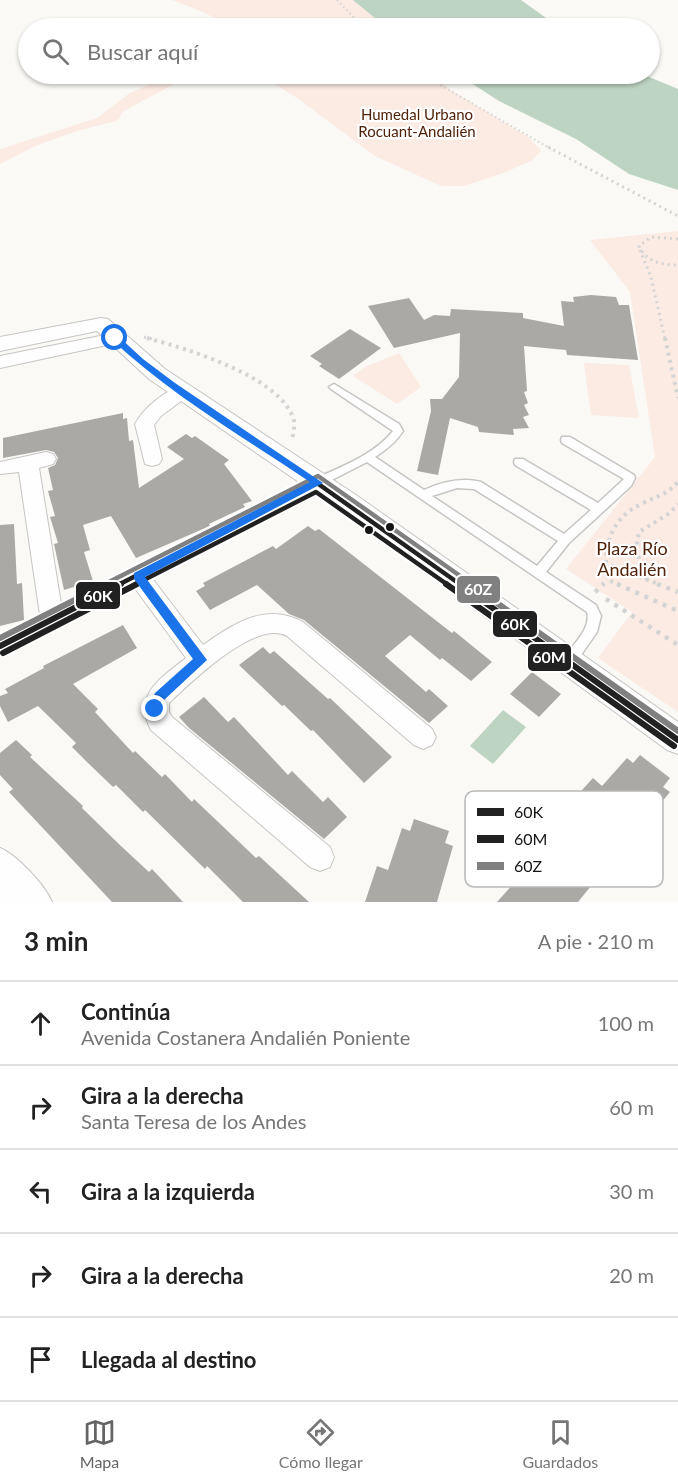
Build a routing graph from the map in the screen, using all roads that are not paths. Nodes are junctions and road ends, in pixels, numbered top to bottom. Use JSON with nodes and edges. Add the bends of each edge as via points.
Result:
{"nodes":[{"id":1,"x":118,"y":332,"type":"junction"},
{"id":2,"x":0,"y":344,"type":"edge"},
{"id":3,"x":0,"y":362,"type":"edge"},
{"id":4,"x":334,"y":387,"type":"dead end"},
{"id":5,"x":182,"y":392,"type":"junction"},
{"id":6,"x":566,"y":440,"type":"dead end"},
{"id":7,"x":367,"y":457,"type":"junction"},
{"id":8,"x":152,"y":459,"type":"dead end"},
{"id":9,"x":519,"y":462,"type":"dead end"},
{"id":10,"x":3,"y":468,"type":"dead end"},
{"id":11,"x":318,"y":483,"type":"junction"},
{"id":12,"x":424,"y":495,"type":"junction"},
{"id":13,"x":598,"y":509,"type":"junction"},
{"id":14,"x":565,"y":540,"type":"junction"},
{"id":15,"x":539,"y":572,"type":"junction"},
{"id":16,"x":138,"y":576,"type":"junction"},
{"id":17,"x":52,"y":619,"type":"junction"},
{"id":18,"x":0,"y":646,"type":"edge"},
{"id":19,"x":201,"y":660,"type":"junction"},
{"id":20,"x":569,"y":662,"type":"junction"},
{"id":21,"x":423,"y":737,"type":"dead end"},
{"id":22,"x":678,"y":740,"type":"edge"},
{"id":23,"x":320,"y":857,"type":"dead end"},
{"id":24,"x":0,"y":862,"type":"edge"},
{"id":25,"x":20,"y":896,"type":"edge"}],
"edges":[{"from":1,"to":2,"type":"street"},
{"from":1,"to":3,"type":"street"},
{"from":1,"to":5,"type":"street","via":[[140,361]]},
{"from":4,"to":7,"type":"lane","via":[[398,431]]},
{"from":5,"to":8,"type":"street","via":[[144,424]]},
{"from":5,"to":11,"type":"street"},
{"from":6,"to":13,"type":"lane","via":[[630,478]]},
{"from":7,"to":11,"type":"lane"},
{"from":7,"to":12,"type":"lane"},
{"from":9,"to":13,"type":"lane"},
{"from":10,"to":17,"type":"street","via":[[37,461]]},
{"from":11,"to":16,"type":"street"},
{"from":11,"to":20,"type":"street"},
{"from":12,"to":14,"type":"lane","via":[[454,484],[477,485]]},
{"from":12,"to":15,"type":"lane"},
{"from":13,"to":14,"type":"lane"},
{"from":14,"to":15,"type":"lane"},
{"from":15,"to":20,"type":"lane","via":[[585,604],[595,616],[593,628]]},
{"from":16,"to":17,"type":"street"},
{"from":16,"to":19,"type":"street"},
{"from":17,"to":18,"type":"street"},
{"from":19,"to":21,"type":"street","via":[[258,625],[274,622],[289,626]]},
{"from":19,"to":23,"type":"street","via":[[159,696],[155,709],[159,720]]},
{"from":20,"to":22,"type":"street"},
{"from":24,"to":25,"type":"street"}]}
